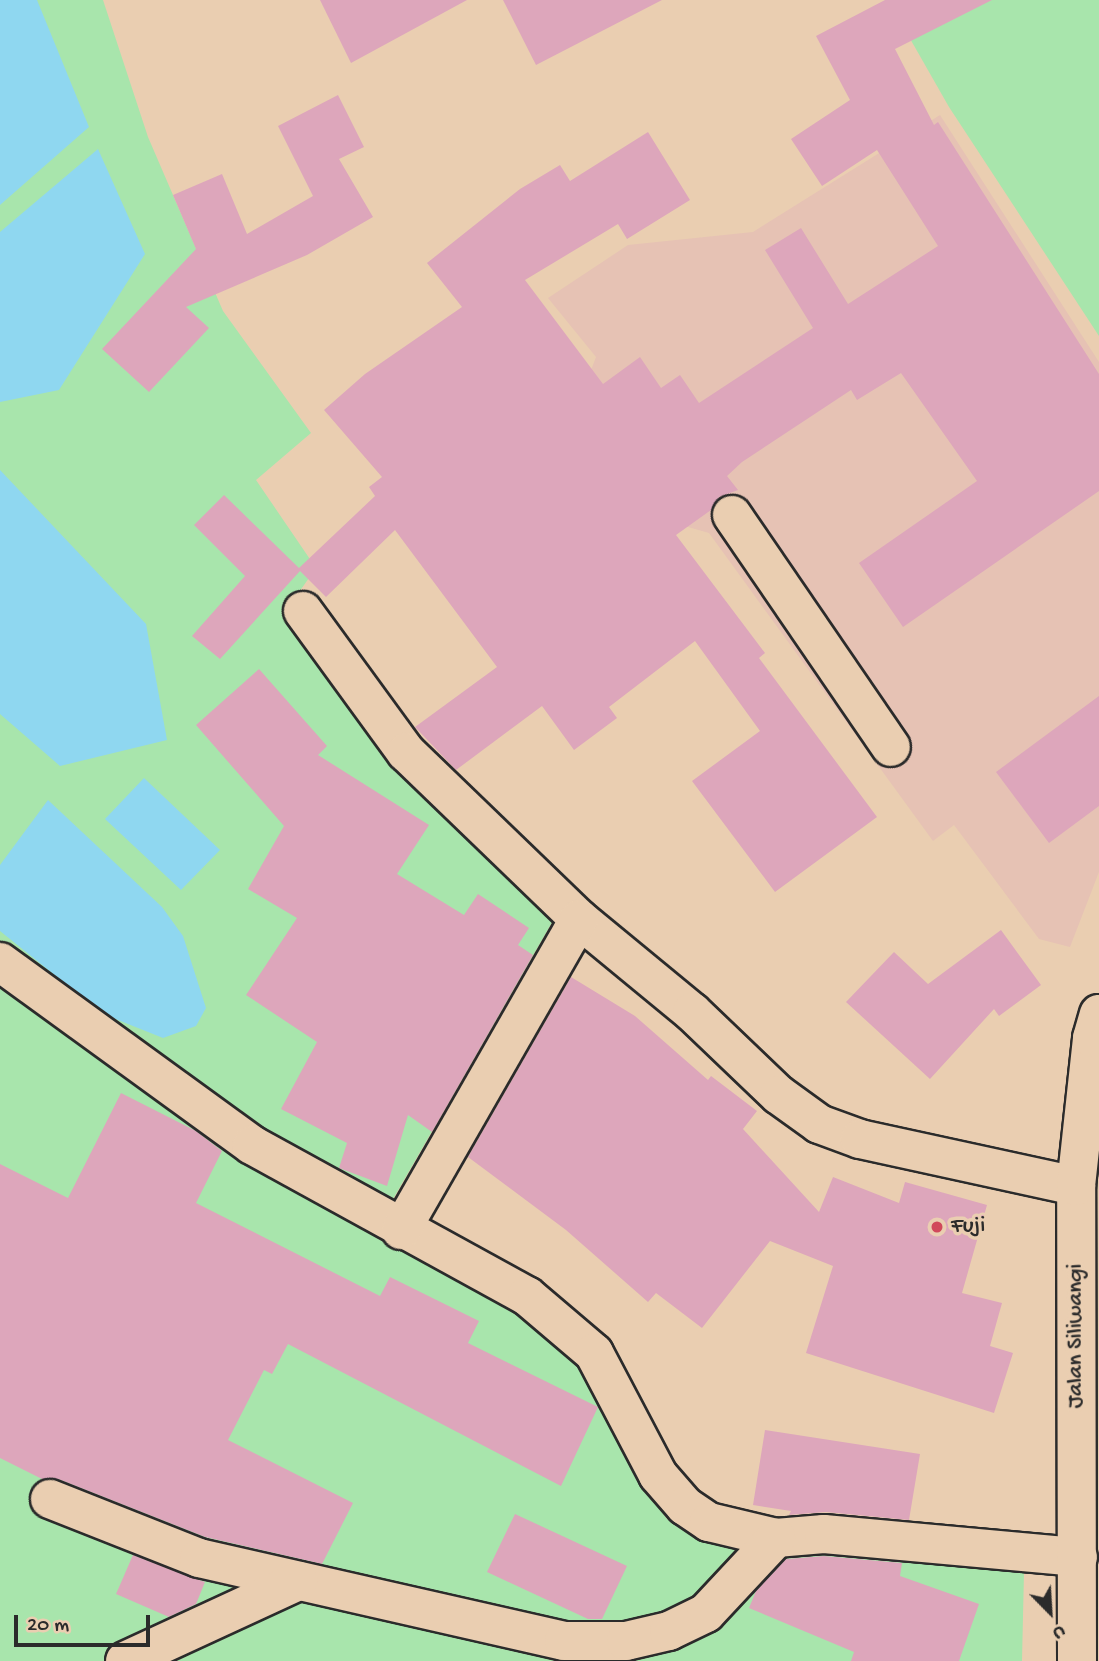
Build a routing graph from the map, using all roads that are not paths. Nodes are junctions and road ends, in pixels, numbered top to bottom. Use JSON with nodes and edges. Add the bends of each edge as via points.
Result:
{"nodes":[{"id":1,"x":732,"y":515,"type":"dead end"},
{"id":2,"x":303,"y":611,"type":"dead end"},
{"id":3,"x":891,"y":747,"type":"dead end"},
{"id":4,"x":579,"y":919,"type":"junction"},
{"id":5,"x":0,"y":962,"type":"edge"},
{"id":6,"x":1099,"y":1014,"type":"edge"},
{"id":7,"x":1076,"y":1186,"type":"junction"},
{"id":8,"x":401,"y":1230,"type":"junction"},
{"id":9,"x":50,"y":1499,"type":"dead end"},
{"id":10,"x":776,"y":1538,"type":"junction"},
{"id":11,"x":1077,"y":1557,"type":"junction"},
{"id":12,"x":298,"y":1581,"type":"junction"},
{"id":13,"x":125,"y":1661,"type":"edge"},
{"id":14,"x":1077,"y":1661,"type":"edge"}],
"edges":[{"from":1,"to":3,"type":"main road"},
{"from":2,"to":4,"type":"main road","via":[[407,752]]},
{"from":4,"to":7,"type":"main road","via":[[818,1124],[860,1139]]},
{"from":4,"to":8,"type":"main road"},
{"from":5,"to":8,"type":"main road","via":[[252,1146]]},
{"from":6,"to":7,"type":"main road","name":"Jalan Siliwangi","via":[[1092,1038]]},
{"from":7,"to":11,"type":"main road","name":"Jalan Siliwangi"},
{"from":8,"to":10,"type":"main road","via":[[527,1296],[594,1353],[658,1475],[685,1506],[709,1522]]},
{"from":9,"to":12,"type":"main road","via":[[199,1558]]},
{"from":10,"to":11,"type":"main road","via":[[824,1534]]},
{"from":10,"to":12,"type":"main road","via":[[706,1613],[669,1631],[626,1641],[564,1641]]},
{"from":11,"to":14,"type":"main road","name":"Jalan Siliwangi"},
{"from":12,"to":13,"type":"main road"}]}
